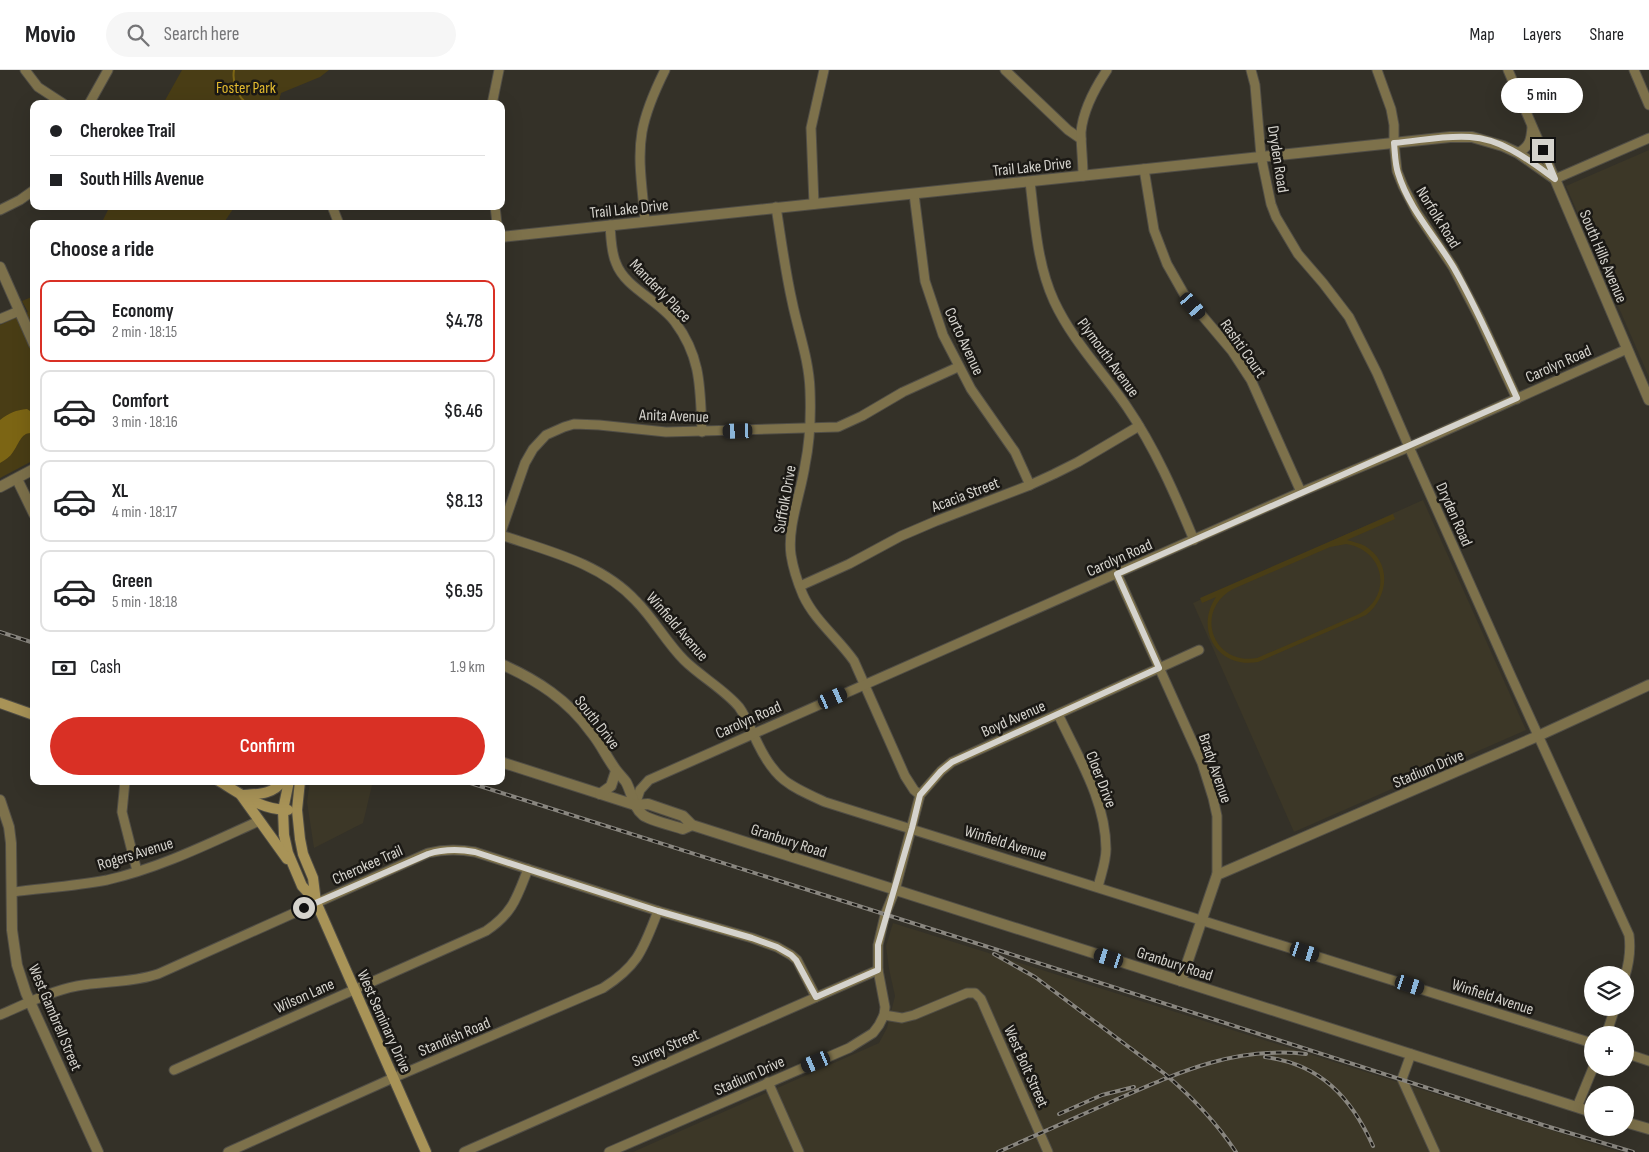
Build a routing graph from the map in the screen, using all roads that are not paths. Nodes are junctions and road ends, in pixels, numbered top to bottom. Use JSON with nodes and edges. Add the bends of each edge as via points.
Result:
{"nodes":[{"id":1,"x":25,"y":70,"type":"edge"},
{"id":2,"x":108,"y":70,"type":"edge"},
{"id":3,"x":499,"y":70,"type":"edge"},
{"id":4,"x":665,"y":70,"type":"edge"},
{"id":5,"x":824,"y":70,"type":"edge"},
{"id":6,"x":1005,"y":70,"type":"edge"},
{"id":7,"x":1107,"y":70,"type":"edge"},
{"id":8,"x":1251,"y":70,"type":"edge"},
{"id":9,"x":1377,"y":70,"type":"edge"},
{"id":10,"x":1508,"y":70,"type":"edge"},
{"id":11,"x":1634,"y":70,"type":"edge"},
{"id":12,"x":58,"y":100,"type":"edge"},
{"id":13,"x":91,"y":100,"type":"edge"},
{"id":14,"x":493,"y":100,"type":"edge"},
{"id":15,"x":1649,"y":105,"type":"edge"},
{"id":16,"x":1532,"y":124,"type":"junction"},
{"id":17,"x":1649,"y":138,"type":"edge"},
{"id":18,"x":1082,"y":139,"type":"junction"},
{"id":19,"x":1394,"y":143,"type":"junction"},
{"id":20,"x":1518,"y":153,"type":"junction"},
{"id":21,"x":1261,"y":156,"type":"junction"},
{"id":22,"x":1144,"y":169,"type":"junction"},
{"id":23,"x":1083,"y":176,"type":"junction"},
{"id":24,"x":1555,"y":179,"type":"junction"},
{"id":25,"x":1030,"y":182,"type":"junction"},
{"id":26,"x":30,"y":193,"type":"edge"},
{"id":27,"x":914,"y":194,"type":"junction"},
{"id":28,"x":814,"y":204,"type":"junction"},
{"id":29,"x":776,"y":207,"type":"junction"},
{"id":30,"x":0,"y":210,"type":"edge"},
{"id":31,"x":645,"y":221,"type":"junction"},
{"id":32,"x":610,"y":225,"type":"junction"},
{"id":33,"x":505,"y":236,"type":"edge"},
{"id":34,"x":0,"y":267,"type":"edge"},
{"id":35,"x":19,"y":311,"type":"junction"},
{"id":36,"x":0,"y":319,"type":"edge"},
{"id":37,"x":30,"y":335,"type":"edge"},
{"id":38,"x":1627,"y":349,"type":"junction"},
{"id":39,"x":958,"y":367,"type":"junction"},
{"id":40,"x":1517,"y":398,"type":"junction"},
{"id":41,"x":1649,"y":400,"type":"edge"},
{"id":42,"x":1139,"y":426,"type":"junction"},
{"id":43,"x":810,"y":428,"type":"junction"},
{"id":44,"x":702,"y":432,"type":"junction"},
{"id":45,"x":1409,"y":447,"type":"junction"},
{"id":46,"x":30,"y":471,"type":"edge"},
{"id":47,"x":17,"y":479,"type":"junction"},
{"id":48,"x":1030,"y":485,"type":"junction"},
{"id":49,"x":0,"y":487,"type":"edge"},
{"id":50,"x":1301,"y":492,"type":"junction"},
{"id":51,"x":30,"y":506,"type":"edge"},
{"id":52,"x":505,"y":521,"type":"edge"},
{"id":53,"x":505,"y":534,"type":"edge"},
{"id":54,"x":1194,"y":540,"type":"junction"},
{"id":55,"x":1117,"y":574,"type":"junction"},
{"id":56,"x":800,"y":586,"type":"junction"},
{"id":57,"x":1199,"y":650,"type":"dead end"},
{"id":58,"x":505,"y":666,"type":"edge"},
{"id":59,"x":1159,"y":668,"type":"junction"},
{"id":60,"x":865,"y":684,"type":"junction"},
{"id":61,"x":1649,"y":685,"type":"edge"},
{"id":62,"x":0,"y":703,"type":"edge"},
{"id":63,"x":30,"y":713,"type":"edge"},
{"id":64,"x":1058,"y":714,"type":"junction"},
{"id":65,"x":753,"y":733,"type":"junction"},
{"id":66,"x":1538,"y":736,"type":"junction"},
{"id":67,"x":505,"y":763,"type":"edge"},
{"id":68,"x":616,"y":771,"type":"junction"},
{"id":69,"x":125,"y":785,"type":"edge"},
{"id":70,"x":225,"y":785,"type":"edge"},
{"id":71,"x":279,"y":785,"type":"edge"},
{"id":72,"x":288,"y":785,"type":"edge"},
{"id":73,"x":300,"y":785,"type":"edge"},
{"id":74,"x":600,"y":794,"type":"junction"},
{"id":75,"x":241,"y":795,"type":"junction"},
{"id":76,"x":920,"y":795,"type":"junction"},
{"id":77,"x":0,"y":800,"type":"edge"},
{"id":78,"x":635,"y":805,"type":"junction"},
{"id":79,"x":283,"y":810,"type":"junction"},
{"id":80,"x":297,"y":810,"type":"junction"},
{"id":81,"x":259,"y":820,"type":"junction"},
{"id":82,"x":912,"y":828,"type":"junction"},
{"id":83,"x":528,"y":869,"type":"junction"},
{"id":84,"x":295,"y":870,"type":"junction"},
{"id":85,"x":138,"y":872,"type":"junction"},
{"id":86,"x":1217,"y":875,"type":"junction"},
{"id":87,"x":1098,"y":887,"type":"junction"},
{"id":88,"x":895,"y":890,"type":"junction"},
{"id":89,"x":13,"y":892,"type":"junction"},
{"id":90,"x":316,"y":902,"type":"junction"},
{"id":91,"x":658,"y":911,"type":"junction"},
{"id":92,"x":1201,"y":919,"type":"junction"},
{"id":93,"x":1628,"y":966,"type":"edge"},
{"id":94,"x":878,"y":970,"type":"junction"},
{"id":95,"x":1181,"y":981,"type":"junction"},
{"id":96,"x":354,"y":989,"type":"junction"},
{"id":97,"x":816,"y":997,"type":"junction"},
{"id":98,"x":31,"y":1002,"type":"junction"},
{"id":99,"x":0,"y":1015,"type":"edge"},
{"id":100,"x":884,"y":1015,"type":"junction"},
{"id":101,"x":1584,"y":1040,"type":"edge"},
{"id":102,"x":1411,"y":1054,"type":"junction"},
{"id":103,"x":1634,"y":1056,"type":"edge"},
{"id":104,"x":1649,"y":1061,"type":"edge"},
{"id":105,"x":174,"y":1070,"type":"dead end"},
{"id":106,"x":1590,"y":1076,"type":"edge"},
{"id":107,"x":393,"y":1078,"type":"junction"},
{"id":108,"x":768,"y":1082,"type":"junction"},
{"id":109,"x":1577,"y":1107,"type":"junction"},
{"id":110,"x":1584,"y":1109,"type":"edge"},
{"id":111,"x":1634,"y":1125,"type":"edge"},
{"id":112,"x":1649,"y":1130,"type":"edge"},
{"id":113,"x":98,"y":1152,"type":"edge"},
{"id":114,"x":228,"y":1152,"type":"edge"},
{"id":115,"x":426,"y":1152,"type":"edge"},
{"id":116,"x":464,"y":1152,"type":"edge"},
{"id":117,"x":609,"y":1152,"type":"edge"},
{"id":118,"x":799,"y":1152,"type":"edge"},
{"id":119,"x":1048,"y":1152,"type":"edge"},
{"id":120,"x":1434,"y":1152,"type":"edge"}],
"edges":[{"from":1,"to":12,"type":"street","via":[[38,87]]},
{"from":2,"to":13,"type":"street"},
{"from":3,"to":14,"type":"street"},
{"from":4,"to":31,"type":"street","via":[[648,108],[642,133],[640,157]]},
{"from":5,"to":28,"type":"street","via":[[811,128]]},
{"from":6,"to":18,"type":"street","via":[[1068,130]]},
{"from":7,"to":18,"type":"street","via":[[1088,106],[1082,124]]},
{"from":8,"to":21,"type":"street","name":"Dryden Road"},
{"from":9,"to":19,"type":"street","name":"Norfolk Road","via":[[1394,126]]},
{"from":10,"to":16,"type":"street","name":"South Hills Avenue"},
{"from":11,"to":15,"type":"street"},
{"from":16,"to":20,"type":"street","via":[[1529,144]]},
{"from":16,"to":24,"type":"street","name":"South Hills Avenue"},
{"from":17,"to":24,"type":"street"},
{"from":18,"to":23,"type":"street"},
{"from":19,"to":20,"type":"street","name":"Trail Lake Drive","via":[[1472,137]]},
{"from":19,"to":21,"type":"street","name":"Trail Lake Drive"},
{"from":19,"to":40,"type":"street","name":"Norfolk Road","via":[[1397,171],[1403,186],[1453,267]]},
{"from":20,"to":24,"type":"street","name":"Trail Lake Drive"},
{"from":21,"to":22,"type":"street","name":"Trail Lake Drive"},
{"from":21,"to":45,"type":"street","name":"Dryden Road","via":[[1271,204],[1283,232],[1349,318]]},
{"from":22,"to":23,"type":"street","name":"Trail Lake Drive"},
{"from":22,"to":50,"type":"street","name":"Rashti Court","via":[[1154,230],[1166,264],[1184,294],[1232,351],[1251,380]]},
{"from":23,"to":25,"type":"street","name":"Trail Lake Drive"},
{"from":24,"to":38,"type":"street","name":"South Hills Avenue"},
{"from":25,"to":27,"type":"street","name":"Trail Lake Drive"},
{"from":25,"to":42,"type":"street","name":"Plymouth Avenue","via":[[1039,253],[1054,300],[1070,330]]},
{"from":26,"to":30,"type":"street"},
{"from":27,"to":28,"type":"street","name":"Trail Lake Drive"},
{"from":27,"to":39,"type":"street","name":"Corto Avenue","via":[[925,281],[943,336]]},
{"from":28,"to":29,"type":"street","name":"Trail Lake Drive"},
{"from":29,"to":31,"type":"street","name":"Trail Lake Drive"},
{"from":29,"to":43,"type":"street","name":"Suffolk Drive","via":[[789,287],[807,362]]},
{"from":31,"to":32,"type":"street","name":"Trail Lake Drive"},
{"from":32,"to":33,"type":"street","name":"Trail Lake Drive"},
{"from":32,"to":44,"type":"street","name":"Manderly Place","via":[[613,256],[621,274],[668,314],[695,359]]},
{"from":34,"to":35,"type":"street"},
{"from":35,"to":36,"type":"street"},
{"from":35,"to":37,"type":"street"},
{"from":38,"to":40,"type":"street","name":"Carolyn Road"},
{"from":38,"to":41,"type":"street","name":"South Hills Avenue"},
{"from":39,"to":43,"type":"street","name":"Anita Avenue","via":[[838,427]]},
{"from":39,"to":48,"type":"street","name":"Corto Avenue","via":[[1015,452]]},
{"from":40,"to":45,"type":"street","name":"Carolyn Road"},
{"from":42,"to":48,"type":"street","name":"Acacia Street","via":[[1078,462]]},
{"from":42,"to":54,"type":"street","name":"Plymouth Avenue","via":[[1170,483]]},
{"from":43,"to":44,"type":"street","name":"Anita Avenue"},
{"from":43,"to":56,"type":"street","name":"Suffolk Drive","via":[[806,464],[791,532],[791,554]]},
{"from":44,"to":52,"type":"street","name":"Anita Avenue","via":[[564,426],[546,435],[533,449]]},
{"from":45,"to":50,"type":"street","name":"Carolyn Road"},
{"from":45,"to":66,"type":"street","name":"Dryden Road"},
{"from":46,"to":47,"type":"street"},
{"from":47,"to":49,"type":"street"},
{"from":47,"to":51,"type":"street"},
{"from":48,"to":56,"type":"street","name":"Acacia Street","via":[[901,536]]},
{"from":50,"to":54,"type":"street","name":"Carolyn Road"},
{"from":53,"to":65,"type":"street","name":"Winfield Avenue","via":[[610,577],[637,601],[685,661],[738,707]]},
{"from":54,"to":55,"type":"street","name":"Carolyn Road"},
{"from":55,"to":59,"type":"street","name":"Brady Avenue"},
{"from":55,"to":60,"type":"street","name":"Carolyn Road"},
{"from":56,"to":60,"type":"street","name":"Suffolk Drive","via":[[822,624],[854,661]]},
{"from":57,"to":59,"type":"street","name":"Boyd Avenue"},
{"from":58,"to":68,"type":"street","name":"South Drive","via":[[546,688],[570,706],[591,730]]},
{"from":59,"to":64,"type":"street","name":"Boyd Avenue"},
{"from":59,"to":86,"type":"street","name":"Brady Avenue","via":[[1202,763],[1214,798],[1218,831]]},
{"from":60,"to":65,"type":"street","name":"Carolyn Road"},
{"from":60,"to":76,"type":"street","name":"Suffolk Drive","via":[[905,776]]},
{"from":61,"to":66,"type":"street","name":"Stadium Drive"},
{"from":62,"to":63,"type":"main road"},
{"from":64,"to":76,"type":"street","name":"Boyd Avenue","via":[[952,762]]},
{"from":64,"to":87,"type":"street","name":"Cloer Drive","via":[[1097,798],[1106,850]]},
{"from":65,"to":78,"type":"street","name":"Carolyn Road","via":[[649,780],[640,790]]},
{"from":65,"to":82,"type":"street","name":"Winfield Avenue","via":[[772,769],[786,782],[825,802]]},
{"from":66,"to":86,"type":"street","name":"Stadium Drive"},
{"from":66,"to":93,"type":"street","name":"Dryden Road","via":[[1629,935]]},
{"from":67,"to":74,"type":"street","name":"Granbury Road"},
{"from":68,"to":74,"type":"street","via":[[610,786]]},
{"from":68,"to":78,"type":"street","name":"South Drive","via":[[626,782]]},
{"from":69,"to":85,"type":"street","via":[[122,812]]},
{"from":70,"to":75,"type":"main road"},
{"from":71,"to":75,"type":"main road","via":[[264,794]]},
{"from":72,"to":79,"type":"main road","name":"West Seminary Drive"},
{"from":73,"to":80,"type":"main road","name":"West Seminary Drive"},
{"from":74,"to":78,"type":"street","name":"Granbury Road"},
{"from":75,"to":79,"type":"main road","via":[[262,806]]},
{"from":75,"to":81,"type":"main road"},
{"from":76,"to":82,"type":"street","name":"Boyd Avenue"},
{"from":77,"to":89,"type":"street","name":"West Gambrell Street","via":[[9,827]]},
{"from":78,"to":88,"type":"street","name":"Granbury Road","via":[[648,804],[683,816],[692,825]]},
{"from":79,"to":80,"type":"main road"},
{"from":79,"to":84,"type":"main road","name":"West Seminary Drive","via":[[284,836]]},
{"from":80,"to":90,"type":"main road","name":"West Seminary Drive","via":[[303,854],[313,878]]},
{"from":81,"to":84,"type":"main road"},
{"from":81,"to":85,"type":"street","name":"Rogers Avenue"},
{"from":82,"to":87,"type":"street","name":"Winfield Avenue"},
{"from":82,"to":88,"type":"street"},
{"from":83,"to":90,"type":"street","name":"Cherokee Trail","via":[[475,852],[443,850]]},
{"from":83,"to":91,"type":"street","name":"Cherokee Trail"},
{"from":83,"to":96,"type":"street","name":"Wilson Lane","via":[[515,902],[496,925]]},
{"from":84,"to":90,"type":"main road","name":"West Seminary Drive","via":[[302,886]]},
{"from":85,"to":89,"type":"street","name":"Rogers Avenue","via":[[106,880]]},
{"from":86,"to":92,"type":"street","name":"Brady Avenue"},
{"from":87,"to":92,"type":"street","name":"Winfield Avenue"},
{"from":88,"to":94,"type":"street","via":[[878,945]]},
{"from":88,"to":95,"type":"street","name":"Granbury Road"},
{"from":89,"to":98,"type":"street","name":"West Gambrell Street","via":[[13,945]]},
{"from":90,"to":96,"type":"main road","name":"West Seminary Drive"},
{"from":90,"to":98,"type":"street","name":"Cherokee Trail","via":[[153,975],[116,983],[76,986]]},
{"from":91,"to":97,"type":"street","name":"Cherokee Trail","via":[[777,947],[796,960]]},
{"from":91,"to":107,"type":"street","name":"Standish Road","via":[[643,949],[621,977],[603,988]]},
{"from":92,"to":95,"type":"street","name":"Brady Avenue"},
{"from":92,"to":101,"type":"street","name":"Winfield Avenue"},
{"from":94,"to":97,"type":"street","name":"Surrey Street"},
{"from":94,"to":100,"type":"street"},
{"from":95,"to":102,"type":"street","name":"Granbury Road"},
{"from":96,"to":105,"type":"street","name":"Wilson Lane"},
{"from":96,"to":107,"type":"main road","name":"West Seminary Drive"},
{"from":97,"to":116,"type":"street","name":"Surrey Street"},
{"from":98,"to":99,"type":"street","name":"Cherokee Trail"},
{"from":98,"to":113,"type":"street","name":"West Gambrell Street"},
{"from":100,"to":108,"type":"street","name":"Stadium Drive","via":[[863,1041]]},
{"from":100,"to":119,"type":"street","name":"West Bolt Street","via":[[902,1018],[967,993],[975,993],[982,1001]]},
{"from":102,"to":109,"type":"street","name":"Granbury Road"},
{"from":102,"to":120,"type":"street","via":[[1402,1079]]},
{"from":103,"to":104,"type":"street"},
{"from":106,"to":109,"type":"street"},
{"from":107,"to":114,"type":"street","name":"Standish Road"},
{"from":107,"to":115,"type":"main road","name":"West Seminary Drive"},
{"from":108,"to":117,"type":"street","name":"Stadium Drive"},
{"from":108,"to":118,"type":"street"},
{"from":109,"to":110,"type":"street","name":"Granbury Road"},
{"from":111,"to":112,"type":"street"}]}
